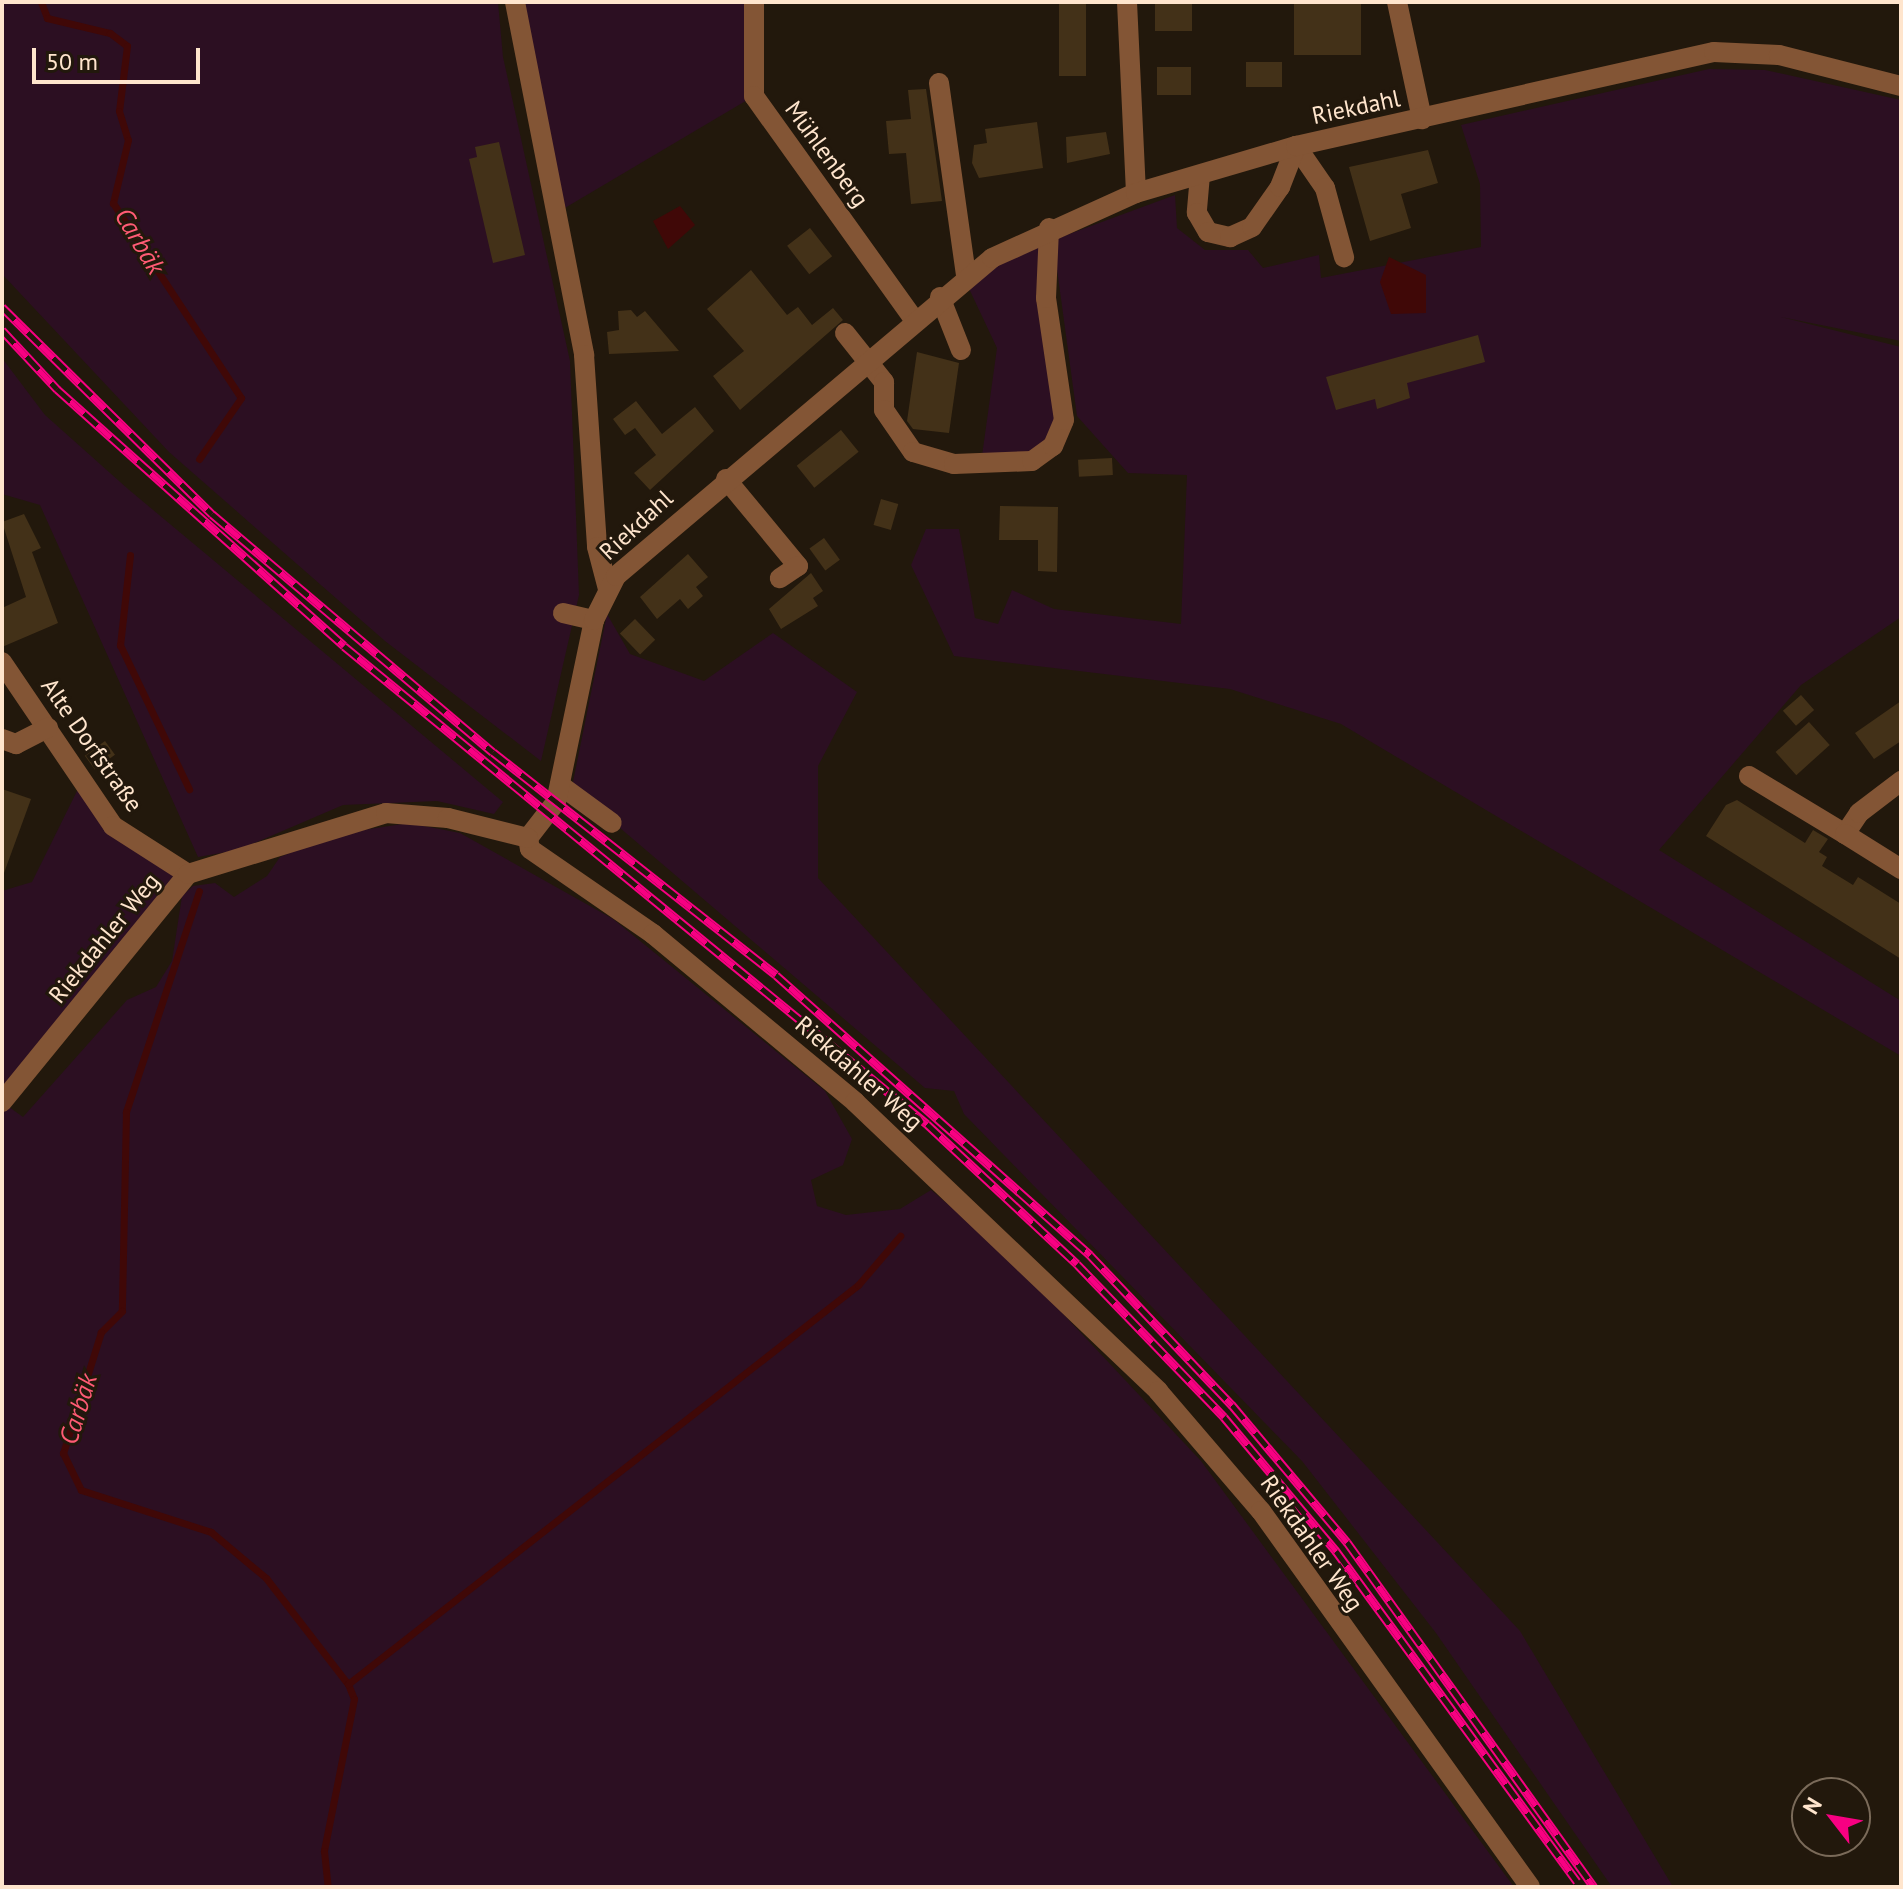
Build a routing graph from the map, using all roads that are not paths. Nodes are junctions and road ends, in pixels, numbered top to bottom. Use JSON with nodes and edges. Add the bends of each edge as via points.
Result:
{"nodes":[{"id":1,"x":515,"y":2,"type":"edge"},
{"id":2,"x":754,"y":2,"type":"edge"},
{"id":3,"x":1127,"y":2,"type":"edge"},
{"id":4,"x":1397,"y":2,"type":"edge"},
{"id":5,"x":939,"y":83,"type":"dead end"},
{"id":6,"x":1901,"y":86,"type":"edge"},
{"id":7,"x":1422,"y":119,"type":"junction"},
{"id":8,"x":1296,"y":146,"type":"junction"},
{"id":9,"x":1200,"y":175,"type":"junction"},
{"id":10,"x":1136,"y":193,"type":"junction"},
{"id":11,"x":1049,"y":228,"type":"junction"},
{"id":12,"x":1344,"y":257,"type":"dead end"},
{"id":13,"x":966,"y":275,"type":"junction"},
{"id":14,"x":940,"y":297,"type":"junction"},
{"id":15,"x":913,"y":318,"type":"junction"},
{"id":16,"x":845,"y":333,"type":"dead end"},
{"id":17,"x":961,"y":350,"type":"dead end"},
{"id":18,"x":865,"y":359,"type":"junction"},
{"id":19,"x":726,"y":479,"type":"junction"},
{"id":20,"x":780,"y":578,"type":"dead end"},
{"id":21,"x":608,"y":589,"type":"junction"},
{"id":22,"x":563,"y":613,"type":"dead end"},
{"id":23,"x":594,"y":620,"type":"junction"},
{"id":24,"x":2,"y":662,"type":"edge"},
{"id":25,"x":48,"y":728,"type":"junction"},
{"id":26,"x":2,"y":739,"type":"edge"},
{"id":27,"x":1749,"y":776,"type":"dead end"},
{"id":28,"x":1901,"y":781,"type":"edge"},
{"id":29,"x":560,"y":785,"type":"junction"},
{"id":30,"x":612,"y":823,"type":"dead end"},
{"id":31,"x":1845,"y":834,"type":"junction"},
{"id":32,"x":528,"y":838,"type":"junction"},
{"id":33,"x":1901,"y":869,"type":"edge"},
{"id":34,"x":188,"y":874,"type":"junction"},
{"id":35,"x":2,"y":1102,"type":"edge"},
{"id":36,"x":1530,"y":1887,"type":"edge"}],
"edges":[{"from":1,"to":21,"type":"street","via":[[584,355],[597,547]]},
{"from":2,"to":15,"type":"street","name":"Mühlenberg","via":[[754,96]]},
{"from":3,"to":10,"type":"street"},
{"from":4,"to":7,"type":"street"},
{"from":5,"to":13,"type":"street"},
{"from":6,"to":7,"type":"street","name":"Riekdahl","via":[[1779,55],[1714,52]]},
{"from":7,"to":8,"type":"street","name":"Riekdahl"},
{"from":8,"to":9,"type":"street","name":"Riekdahl"},
{"from":8,"to":9,"type":"street","via":[[1280,187],[1252,227],[1230,237],[1208,232],[1197,213]]},
{"from":8,"to":12,"type":"street","via":[[1325,188]]},
{"from":9,"to":10,"type":"street","name":"Riekdahl"},
{"from":10,"to":11,"type":"street","name":"Riekdahl"},
{"from":11,"to":13,"type":"street","name":"Riekdahl"},
{"from":11,"to":18,"type":"street","via":[[1046,298],[1064,420],[1053,446],[1032,461],[954,464],[913,452],[884,410],[884,382]]},
{"from":13,"to":14,"type":"street","name":"Riekdahl"},
{"from":14,"to":15,"type":"street","name":"Riekdahl"},
{"from":14,"to":17,"type":"street"},
{"from":15,"to":18,"type":"street","name":"Riekdahl"},
{"from":16,"to":18,"type":"street"},
{"from":18,"to":19,"type":"street","name":"Riekdahl"},
{"from":19,"to":20,"type":"street","via":[[798,566]]},
{"from":19,"to":21,"type":"street","name":"Riekdahl"},
{"from":21,"to":23,"type":"street","name":"Riekdahl"},
{"from":22,"to":23,"type":"street"},
{"from":23,"to":29,"type":"street","name":"Riekdahl"},
{"from":24,"to":25,"type":"street","name":"Alte Dorfstraße"},
{"from":25,"to":26,"type":"street","via":[[16,744]]},
{"from":25,"to":34,"type":"street","name":"Alte Dorfstraße","via":[[113,826]]},
{"from":27,"to":31,"type":"street"},
{"from":28,"to":31,"type":"street","via":[[1859,813]]},
{"from":29,"to":30,"type":"street"},
{"from":29,"to":32,"type":"street","name":"Riekdahl"},
{"from":31,"to":33,"type":"street"},
{"from":32,"to":34,"type":"street","name":"Riekdahler Weg","via":[[448,818],[386,813]]},
{"from":32,"to":36,"type":"street","name":"Riekdahler Weg","via":[[530,849],[653,934],[855,1102],[1158,1391],[1261,1511]]},
{"from":34,"to":35,"type":"street","name":"Riekdahler Weg"}]}
